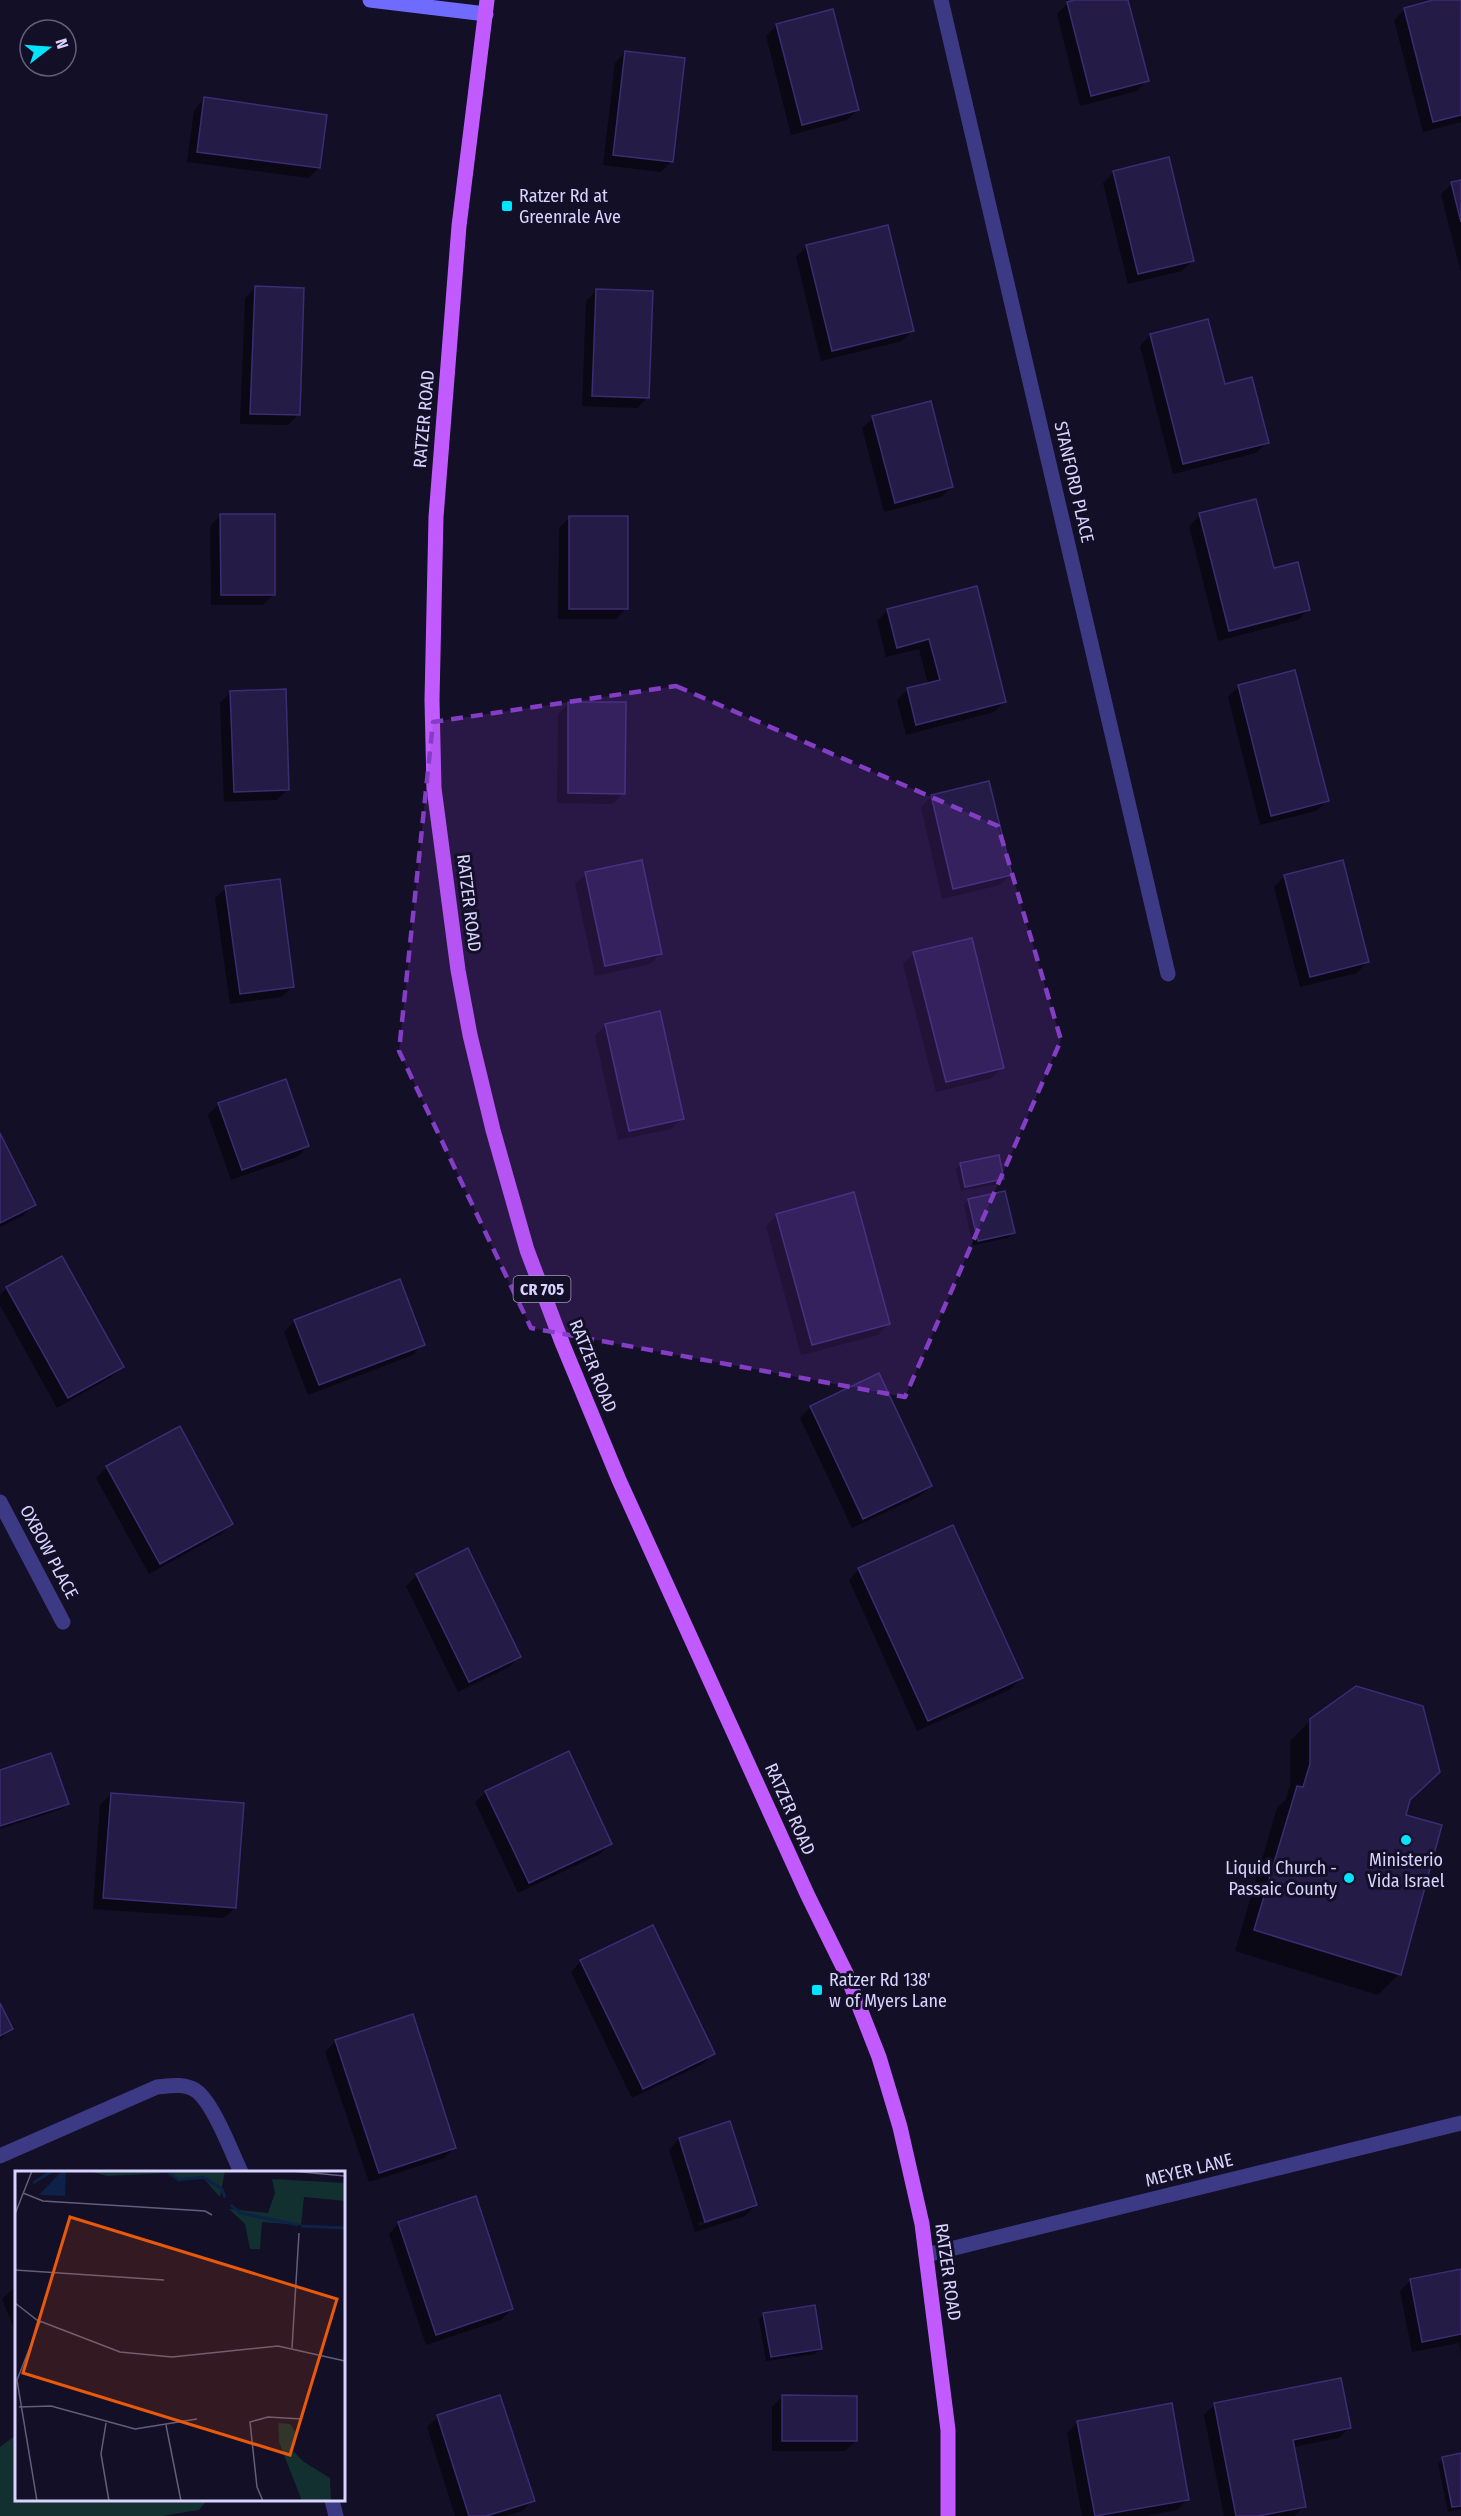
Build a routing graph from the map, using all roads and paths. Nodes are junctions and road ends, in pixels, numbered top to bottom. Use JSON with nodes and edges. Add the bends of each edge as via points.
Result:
{"nodes":[{"id":1,"x":370,"y":0,"type":"edge"},
{"id":2,"x":942,"y":0,"type":"edge"},
{"id":3,"x":487,"y":7,"type":"edge"},
{"id":4,"x":1168,"y":974,"type":"dead end"},
{"id":5,"x":0,"y":1502,"type":"edge"},
{"id":6,"x":63,"y":1622,"type":"dead end"},
{"id":7,"x":1461,"y":2123,"type":"edge"},
{"id":8,"x":0,"y":2156,"type":"edge"},
{"id":9,"x":240,"y":2171,"type":"edge"},
{"id":10,"x":926,"y":2255,"type":"junction"},
{"id":11,"x":332,"y":2501,"type":"edge"},
{"id":12,"x":336,"y":2516,"type":"edge"},
{"id":13,"x":948,"y":2516,"type":"edge"}],
"edges":[{"from":1,"to":3,"type":"street"},
{"from":2,"to":4,"type":"street","name":"STANFORD PLACE"},
{"from":3,"to":10,"type":"main road","name":"RATZER ROAD","number":"CR 705","via":[[459,226],[439,482],[432,700],[434,788],[470,1035],[527,1250],[563,1345],[619,1480],[846,1973],[879,2057],[903,2138]]},
{"from":5,"to":6,"type":"street","name":"OXBOW PLACE"},
{"from":7,"to":10,"type":"street","name":"MEYER LANE"},
{"from":8,"to":9,"type":"street","via":[[157,2087],[177,2085],[195,2090],[206,2102]]},
{"from":10,"to":13,"type":"main road","name":"RATZER ROAD","number":"CR 705","via":[[948,2430]]},
{"from":11,"to":12,"type":"street"}]}
